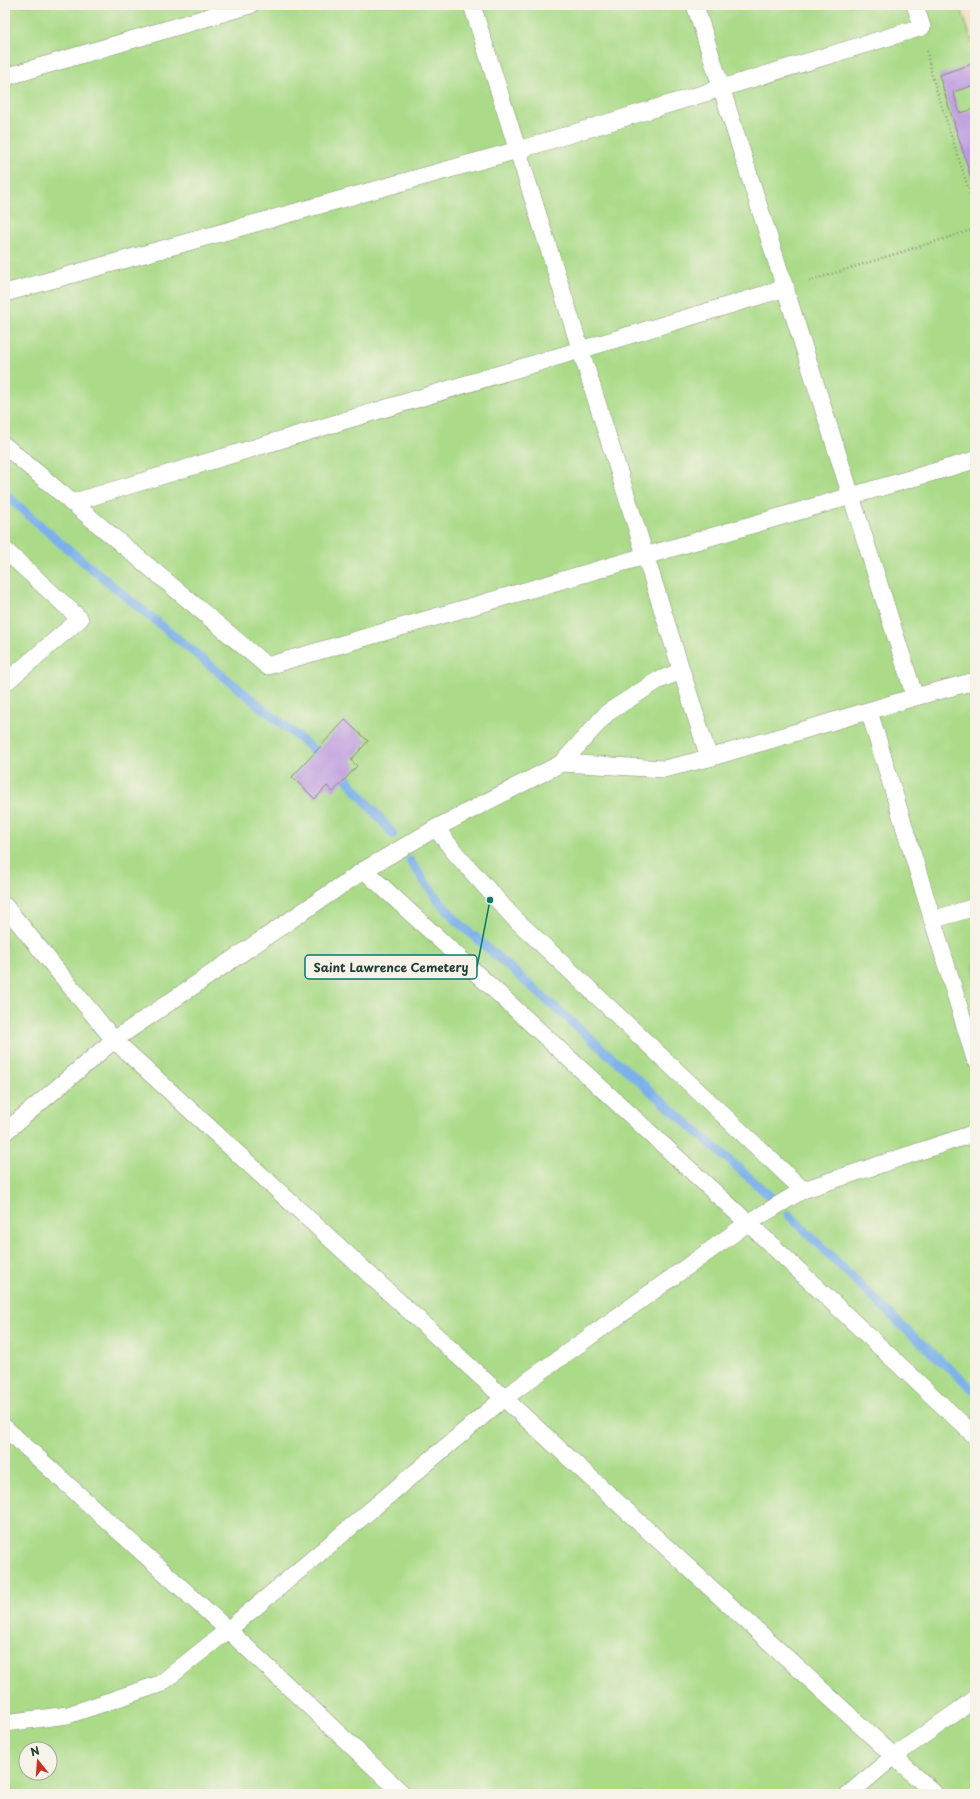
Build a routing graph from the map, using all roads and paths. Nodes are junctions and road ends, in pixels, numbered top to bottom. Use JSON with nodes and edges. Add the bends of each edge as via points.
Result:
{"nodes":[{"id":1,"x":250,"y":5,"type":"edge"},
{"id":2,"x":472,"y":5,"type":"edge"},
{"id":3,"x":695,"y":5,"type":"edge"},
{"id":4,"x":915,"y":5,"type":"edge"},
{"id":5,"x":922,"y":28,"type":"junction"},
{"id":6,"x":5,"y":77,"type":"edge"},
{"id":7,"x":722,"y":89,"type":"junction"},
{"id":8,"x":518,"y":150,"type":"junction"},
{"id":9,"x":975,"y":209,"type":"edge"},
{"id":10,"x":975,"y":229,"type":"edge"},
{"id":11,"x":786,"y":288,"type":"junction"},
{"id":12,"x":5,"y":293,"type":"edge"},
{"id":13,"x":581,"y":350,"type":"junction"},
{"id":14,"x":5,"y":446,"type":"edge"},
{"id":15,"x":975,"y":460,"type":"edge"},
{"id":16,"x":852,"y":497,"type":"junction"},
{"id":17,"x":71,"y":503,"type":"junction"},
{"id":18,"x":5,"y":550,"type":"edge"},
{"id":19,"x":645,"y":556,"type":"junction"},
{"id":20,"x":681,"y":671,"type":"junction"},
{"id":21,"x":975,"y":681,"type":"edge"},
{"id":22,"x":5,"y":683,"type":"edge"},
{"id":23,"x":915,"y":697,"type":"junction"},
{"id":24,"x":869,"y":711,"type":"junction"},
{"id":25,"x":709,"y":758,"type":"junction"},
{"id":26,"x":562,"y":763,"type":"junction"},
{"id":27,"x":436,"y":828,"type":"junction"},
{"id":28,"x":364,"y":870,"type":"junction"},
{"id":29,"x":5,"y":906,"type":"edge"},
{"id":30,"x":975,"y":907,"type":"edge"},
{"id":31,"x":932,"y":920,"type":"junction"},
{"id":32,"x":114,"y":1040,"type":"junction"},
{"id":33,"x":975,"y":1059,"type":"edge"},
{"id":34,"x":5,"y":1132,"type":"edge"},
{"id":35,"x":975,"y":1133,"type":"edge"},
{"id":36,"x":803,"y":1190,"type":"junction"},
{"id":37,"x":748,"y":1223,"type":"junction"},
{"id":38,"x":504,"y":1398,"type":"junction"},
{"id":39,"x":5,"y":1428,"type":"edge"},
{"id":40,"x":975,"y":1436,"type":"edge"},
{"id":41,"x":228,"y":1630,"type":"junction"},
{"id":42,"x":975,"y":1698,"type":"edge"},
{"id":43,"x":5,"y":1723,"type":"edge"},
{"id":44,"x":894,"y":1756,"type":"junction"},
{"id":45,"x":403,"y":1794,"type":"edge"},
{"id":46,"x":849,"y":1794,"type":"edge"},
{"id":47,"x":935,"y":1794,"type":"edge"}],
"edges":[{"from":1,"to":6,"type":"lane"},
{"from":2,"to":8,"type":"lane"},
{"from":3,"to":7,"type":"lane"},
{"from":4,"to":5,"type":"lane"},
{"from":5,"to":7,"type":"lane"},
{"from":5,"to":9,"type":"path","via":[[932,76]]},
{"from":7,"to":8,"type":"lane"},
{"from":7,"to":11,"type":"lane"},
{"from":8,"to":12,"type":"lane"},
{"from":8,"to":13,"type":"lane"},
{"from":10,"to":11,"type":"path"},
{"from":11,"to":13,"type":"lane"},
{"from":11,"to":16,"type":"lane"},
{"from":13,"to":17,"type":"lane"},
{"from":13,"to":19,"type":"lane"},
{"from":14,"to":17,"type":"lane"},
{"from":15,"to":16,"type":"lane"},
{"from":16,"to":19,"type":"lane"},
{"from":16,"to":23,"type":"lane"},
{"from":17,"to":19,"type":"lane","via":[[267,666]]},
{"from":18,"to":22,"type":"lane","via":[[80,619]]},
{"from":19,"to":20,"type":"lane"},
{"from":20,"to":25,"type":"lane"},
{"from":20,"to":26,"type":"lane","via":[[657,681],[607,713]]},
{"from":21,"to":23,"type":"lane"},
{"from":23,"to":24,"type":"lane"},
{"from":24,"to":25,"type":"lane"},
{"from":24,"to":31,"type":"lane"},
{"from":25,"to":26,"type":"lane","via":[[664,769]]},
{"from":26,"to":27,"type":"lane"},
{"from":27,"to":28,"type":"lane"},
{"from":27,"to":36,"type":"lane","via":[[513,917]]},
{"from":28,"to":32,"type":"lane"},
{"from":28,"to":37,"type":"lane"},
{"from":29,"to":32,"type":"lane"},
{"from":30,"to":31,"type":"lane"},
{"from":31,"to":33,"type":"lane"},
{"from":32,"to":34,"type":"lane"},
{"from":32,"to":38,"type":"lane"},
{"from":35,"to":36,"type":"lane"},
{"from":36,"to":37,"type":"lane"},
{"from":37,"to":38,"type":"lane"},
{"from":37,"to":40,"type":"lane"},
{"from":38,"to":41,"type":"lane"},
{"from":38,"to":44,"type":"lane"},
{"from":39,"to":41,"type":"lane"},
{"from":41,"to":43,"type":"lane","via":[[160,1684],[68,1715]]},
{"from":41,"to":45,"type":"lane"},
{"from":42,"to":44,"type":"lane"},
{"from":44,"to":46,"type":"lane"},
{"from":44,"to":47,"type":"lane"}]}
